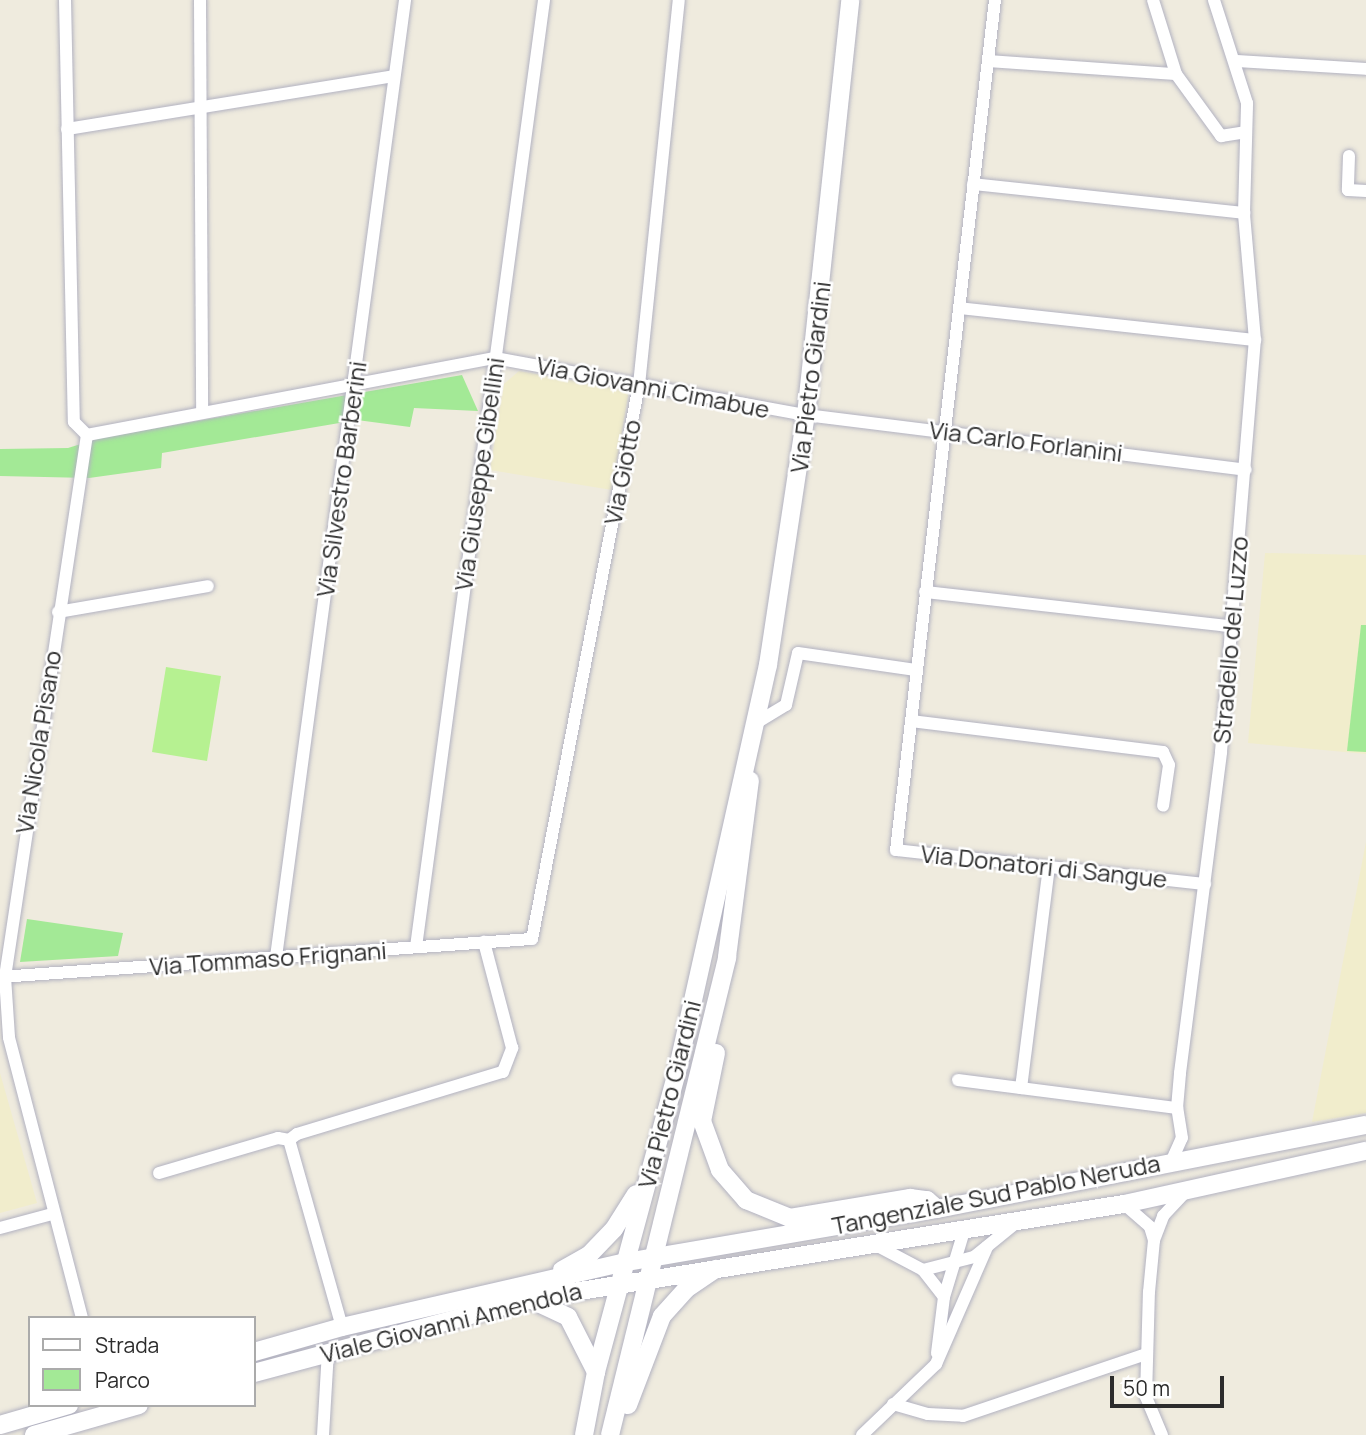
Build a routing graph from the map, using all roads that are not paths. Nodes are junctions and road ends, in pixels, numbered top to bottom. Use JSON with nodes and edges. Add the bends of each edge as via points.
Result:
{"nodes":[{"id":1,"x":65,"y":0,"type":"edge"},
{"id":2,"x":200,"y":0,"type":"edge"},
{"id":3,"x":405,"y":0,"type":"edge"},
{"id":4,"x":544,"y":0,"type":"edge"},
{"id":5,"x":679,"y":0,"type":"edge"},
{"id":6,"x":850,"y":0,"type":"edge"},
{"id":7,"x":995,"y":0,"type":"edge"},
{"id":8,"x":1153,"y":0,"type":"edge"},
{"id":9,"x":1214,"y":0,"type":"edge"},
{"id":10,"x":988,"y":61,"type":"junction"},
{"id":11,"x":1237,"y":61,"type":"junction"},
{"id":12,"x":1366,"y":69,"type":"edge"},
{"id":13,"x":1176,"y":74,"type":"junction"},
{"id":14,"x":394,"y":76,"type":"junction"},
{"id":15,"x":199,"y":107,"type":"junction"},
{"id":16,"x":67,"y":129,"type":"junction"},
{"id":17,"x":1245,"y":132,"type":"junction"},
{"id":18,"x":1349,"y":156,"type":"dead end"},
{"id":19,"x":973,"y":184,"type":"junction"},
{"id":20,"x":1366,"y":191,"type":"edge"},
{"id":21,"x":1244,"y":213,"type":"junction"},
{"id":22,"x":958,"y":308,"type":"junction"},
{"id":23,"x":1255,"y":340,"type":"junction"},
{"id":24,"x":495,"y":358,"type":"junction"},
{"id":25,"x":354,"y":385,"type":"junction"},
{"id":26,"x":639,"y":385,"type":"junction"},
{"id":27,"x":202,"y":412,"type":"junction"},
{"id":28,"x":806,"y":415,"type":"junction"},
{"id":29,"x":944,"y":429,"type":"junction"},
{"id":30,"x":87,"y":435,"type":"junction"},
{"id":31,"x":1246,"y":470,"type":"junction"},
{"id":32,"x":208,"y":586,"type":"dead end"},
{"id":33,"x":925,"y":592,"type":"junction"},
{"id":34,"x":58,"y":612,"type":"junction"},
{"id":35,"x":1230,"y":626,"type":"junction"},
{"id":36,"x":916,"y":670,"type":"junction"},
{"id":37,"x":911,"y":721,"type":"junction"},
{"id":38,"x":756,"y":723,"type":"junction"},
{"id":39,"x":751,"y":752,"type":"junction"},
{"id":40,"x":1163,"y":806,"type":"dead end"},
{"id":41,"x":1049,"y":867,"type":"junction"},
{"id":42,"x":1205,"y":884,"type":"junction"},
{"id":43,"x":532,"y":939,"type":"joint"},
{"id":44,"x":484,"y":942,"type":"junction"},
{"id":45,"x":416,"y":947,"type":"junction"},
{"id":46,"x":276,"y":957,"type":"junction"},
{"id":47,"x":727,"y":957,"type":"junction"},
{"id":48,"x":2,"y":977,"type":"edge"},
{"id":49,"x":677,"y":1072,"type":"junction"},
{"id":50,"x":958,"y":1080,"type":"dead end"},
{"id":51,"x":1021,"y":1088,"type":"junction"},
{"id":52,"x":1177,"y":1108,"type":"junction"},
{"id":53,"x":1366,"y":1125,"type":"edge"},
{"id":54,"x":289,"y":1140,"type":"junction"},
{"id":55,"x":1366,"y":1151,"type":"edge"},
{"id":56,"x":1172,"y":1160,"type":"junction"},
{"id":57,"x":1122,"y":1171,"type":"junction"},
{"id":58,"x":159,"y":1172,"type":"dead end"},
{"id":59,"x":1194,"y":1186,"type":"junction"},
{"id":60,"x":1124,"y":1204,"type":"junction"},
{"id":61,"x":937,"y":1209,"type":"junction"},
{"id":62,"x":52,"y":1214,"type":"junction"},
{"id":63,"x":1018,"y":1220,"type":"junction"},
{"id":64,"x":0,"y":1228,"type":"edge"},
{"id":65,"x":965,"y":1228,"type":"junction"},
{"id":66,"x":1154,"y":1240,"type":"junction"},
{"id":67,"x":870,"y":1242,"type":"junction"},
{"id":68,"x":988,"y":1247,"type":"junction"},
{"id":69,"x":655,"y":1258,"type":"junction"},
{"id":70,"x":626,"y":1262,"type":"junction"},
{"id":71,"x":722,"y":1265,"type":"junction"},
{"id":72,"x":956,"y":1265,"type":"junction"},
{"id":73,"x":923,"y":1270,"type":"junction"},
{"id":74,"x":650,"y":1277,"type":"junction"},
{"id":75,"x":541,"y":1280,"type":"junction"},
{"id":76,"x":622,"y":1282,"type":"junction"},
{"id":77,"x":944,"y":1297,"type":"junction"},
{"id":78,"x":530,"y":1299,"type":"junction"},
{"id":79,"x":81,"y":1316,"type":"edge"},
{"id":80,"x":342,"y":1327,"type":"junction"},
{"id":81,"x":256,"y":1351,"type":"edge"},
{"id":82,"x":328,"y":1352,"type":"junction"},
{"id":83,"x":1146,"y":1354,"type":"junction"},
{"id":84,"x":936,"y":1364,"type":"junction"},
{"id":85,"x":256,"y":1372,"type":"edge"},
{"id":86,"x":596,"y":1372,"type":"junction"},
{"id":87,"x":894,"y":1404,"type":"junction"},
{"id":88,"x":62,"y":1407,"type":"edge"},
{"id":89,"x":126,"y":1407,"type":"edge"},
{"id":90,"x":107,"y":1410,"type":"edge"},
{"id":91,"x":0,"y":1425,"type":"edge"},
{"id":92,"x":34,"y":1435,"type":"edge"},
{"id":93,"x":323,"y":1435,"type":"edge"},
{"id":94,"x":584,"y":1435,"type":"edge"},
{"id":95,"x":610,"y":1435,"type":"edge"},
{"id":96,"x":618,"y":1435,"type":"edge"},
{"id":97,"x":862,"y":1435,"type":"edge"},
{"id":98,"x":1162,"y":1435,"type":"edge"}],
"edges":[{"from":1,"to":16,"type":"street"},
{"from":2,"to":15,"type":"street"},
{"from":3,"to":14,"type":"street","name":"Via Silvestro Barberini"},
{"from":4,"to":24,"type":"street","name":"Via Giuseppe Gibellini"},
{"from":5,"to":26,"type":"street","name":"Via Giotto"},
{"from":6,"to":28,"type":"main road","name":"Via Pietro Giardini"},
{"from":7,"to":10,"type":"street","name":"Via Donatori di Sangue"},
{"from":8,"to":13,"type":"street"},
{"from":9,"to":11,"type":"street","name":"Stradello del Luzzo"},
{"from":10,"to":13,"type":"street"},
{"from":10,"to":19,"type":"street","name":"Via Donatori di Sangue"},
{"from":11,"to":12,"type":"street"},
{"from":11,"to":17,"type":"street","name":"Stradello del Luzzo","via":[[1247,103]]},
{"from":13,"to":17,"type":"street","via":[[1221,136]]},
{"from":14,"to":15,"type":"street"},
{"from":14,"to":25,"type":"street","name":"Via Silvestro Barberini"},
{"from":15,"to":16,"type":"street"},
{"from":15,"to":27,"type":"street"},
{"from":16,"to":30,"type":"street","via":[[74,422]]},
{"from":17,"to":21,"type":"street","name":"Stradello del Luzzo"},
{"from":18,"to":20,"type":"street","via":[[1348,190]]},
{"from":19,"to":21,"type":"street"},
{"from":19,"to":22,"type":"street","name":"Via Donatori di Sangue"},
{"from":21,"to":23,"type":"street","name":"Stradello del Luzzo"},
{"from":22,"to":23,"type":"street"},
{"from":22,"to":29,"type":"street","name":"Via Donatori di Sangue"},
{"from":23,"to":31,"type":"street","name":"Stradello del Luzzo"},
{"from":24,"to":25,"type":"street","name":"Via Giovanni Cimabue"},
{"from":24,"to":26,"type":"street","name":"Via Giovanni Cimabue"},
{"from":24,"to":45,"type":"street","name":"Via Giuseppe Gibellini"},
{"from":25,"to":27,"type":"street","name":"Via Giovanni Cimabue"},
{"from":25,"to":46,"type":"street","name":"Via Silvestro Barberini"},
{"from":26,"to":28,"type":"street","name":"Via Giovanni Cimabue"},
{"from":26,"to":43,"type":"street","name":"Via Giotto"},
{"from":27,"to":30,"type":"street","name":"Via Giovanni Cimabue"},
{"from":28,"to":29,"type":"street","name":"Via Carlo Forlanini"},
{"from":28,"to":38,"type":"main road","name":"Via Pietro Giardini"},
{"from":29,"to":31,"type":"street","name":"Via Carlo Forlanini"},
{"from":29,"to":33,"type":"street","name":"Via Donatori di Sangue"},
{"from":30,"to":34,"type":"street","name":"Via Nicola Pisano"},
{"from":31,"to":35,"type":"street","name":"Stradello del Luzzo"},
{"from":32,"to":34,"type":"street"},
{"from":33,"to":35,"type":"street"},
{"from":33,"to":36,"type":"street","name":"Via Donatori di Sangue"},
{"from":34,"to":48,"type":"street","name":"Via Nicola Pisano"},
{"from":35,"to":42,"type":"street","name":"Stradello del Luzzo"},
{"from":36,"to":37,"type":"street","name":"Via Donatori di Sangue"},
{"from":36,"to":38,"type":"street","via":[[798,653],[786,705]]},
{"from":37,"to":40,"type":"street","via":[[1163,752],[1169,765]]},
{"from":37,"to":41,"type":"street","name":"Via Donatori di Sangue","via":[[896,850]]},
{"from":38,"to":39,"type":"main road","name":"Via Pietro Giardini"},
{"from":39,"to":47,"type":"main road","name":"Via Pietro Giardini","via":[[749,811]]},
{"from":39,"to":49,"type":"main road","name":"Via Pietro Giardini"},
{"from":41,"to":42,"type":"street","name":"Via Donatori di Sangue"},
{"from":41,"to":51,"type":"street"},
{"from":42,"to":52,"type":"street","name":"Stradello del Luzzo"},
{"from":43,"to":44,"type":"street","name":"Via Tommaso Frignani"},
{"from":44,"to":45,"type":"street","name":"Via Tommaso Frignani"},
{"from":44,"to":54,"type":"street","via":[[512,1048],[503,1072]]},
{"from":45,"to":46,"type":"street","name":"Via Tommaso Frignani"},
{"from":46,"to":48,"type":"street","name":"Via Tommaso Frignani"},
{"from":47,"to":61,"type":"main road","via":[[727,1002],[702,1121],[709,1151],[731,1186],[760,1210],[790,1219],[910,1198],[927,1200]]},
{"from":47,"to":69,"type":"main road","name":"Via Pietro Giardini"},
{"from":48,"to":62,"type":"street","name":"Via Nicola Pisano","via":[[9,1037]]},
{"from":49,"to":70,"type":"main road","name":"Via Pietro Giardini"},
{"from":49,"to":75,"type":"main road","via":[[657,1118],[647,1168],[630,1209],[589,1255]]},
{"from":50,"to":51,"type":"street"},
{"from":51,"to":52,"type":"street"},
{"from":52,"to":56,"type":"street","name":"Stradello del Luzzo","via":[[1182,1138]]},
{"from":53,"to":56,"type":"main road","name":"Tangenziale Sud Pablo Neruda"},
{"from":54,"to":58,"type":"street","via":[[278,1139]]},
{"from":54,"to":80,"type":"street"},
{"from":55,"to":59,"type":"main road","name":"Tangenziale Sud Pablo Neruda"},
{"from":56,"to":57,"type":"main road","name":"Tangenziale Sud Pablo Neruda"},
{"from":57,"to":61,"type":"main road","name":"Tangenziale Sud Pablo Neruda"},
{"from":57,"to":65,"type":"main road","via":[[1083,1190],[979,1212]]},
{"from":59,"to":60,"type":"main road","name":"Tangenziale Sud Pablo Neruda"},
{"from":59,"to":66,"type":"street","via":[[1168,1208]]},
{"from":60,"to":63,"type":"main road","name":"Tangenziale Sud Pablo Neruda"},
{"from":60,"to":66,"type":"street","via":[[1150,1227]]},
{"from":61,"to":69,"type":"main road","name":"Tangenziale Sud Pablo Neruda"},
{"from":62,"to":64,"type":"street"},
{"from":62,"to":79,"type":"street","name":"Via Nicola Pisano"},
{"from":63,"to":65,"type":"main road","name":"Tangenziale Sud Pablo Neruda"},
{"from":63,"to":68,"type":"street"},
{"from":65,"to":67,"type":"main road","name":"Tangenziale Sud Pablo Neruda"},
{"from":65,"to":72,"type":"street"},
{"from":66,"to":83,"type":"street"},
{"from":67,"to":71,"type":"main road","name":"Tangenziale Sud Pablo Neruda"},
{"from":67,"to":73,"type":"street"},
{"from":68,"to":72,"type":"street"},
{"from":68,"to":84,"type":"street"},
{"from":69,"to":70,"type":"main road","name":"Tangenziale Sud Pablo Neruda"},
{"from":69,"to":74,"type":"main road","name":"Via Pietro Giardini"},
{"from":70,"to":75,"type":"main road","name":"Viale Giovanni Amendola"},
{"from":70,"to":76,"type":"main road","name":"Via Pietro Giardini"},
{"from":71,"to":74,"type":"main road","name":"Tangenziale Sud Pablo Neruda"},
{"from":71,"to":96,"type":"main road","via":[[686,1289],[662,1316]]},
{"from":72,"to":73,"type":"street"},
{"from":72,"to":77,"type":"street"},
{"from":73,"to":77,"type":"street"},
{"from":74,"to":76,"type":"main road","name":"Viale Giovanni Amendola"},
{"from":74,"to":95,"type":"main road","name":"Via Pietro Giardini"},
{"from":75,"to":80,"type":"main road","name":"Viale Giovanni Amendola"},
{"from":76,"to":78,"type":"main road","name":"Viale Giovanni Amendola"},
{"from":76,"to":86,"type":"main road","name":"Via Pietro Giardini"},
{"from":77,"to":84,"type":"street"},
{"from":78,"to":82,"type":"main road","name":"Viale Giovanni Amendola"},
{"from":78,"to":86,"type":"main road","via":[[568,1317]]},
{"from":80,"to":81,"type":"main road","name":"Viale Giovanni Amendola"},
{"from":82,"to":85,"type":"main road","name":"Viale Giovanni Amendola"},
{"from":82,"to":93,"type":"street"},
{"from":83,"to":87,"type":"street","via":[[963,1416],[928,1414]]},
{"from":83,"to":98,"type":"street","via":[[1146,1397]]},
{"from":84,"to":87,"type":"street"},
{"from":86,"to":94,"type":"main road","name":"Via Pietro Giardini"},
{"from":87,"to":97,"type":"street"},
{"from":88,"to":91,"type":"main road"},
{"from":89,"to":90,"type":"main road"},
{"from":90,"to":92,"type":"main road"}]}
